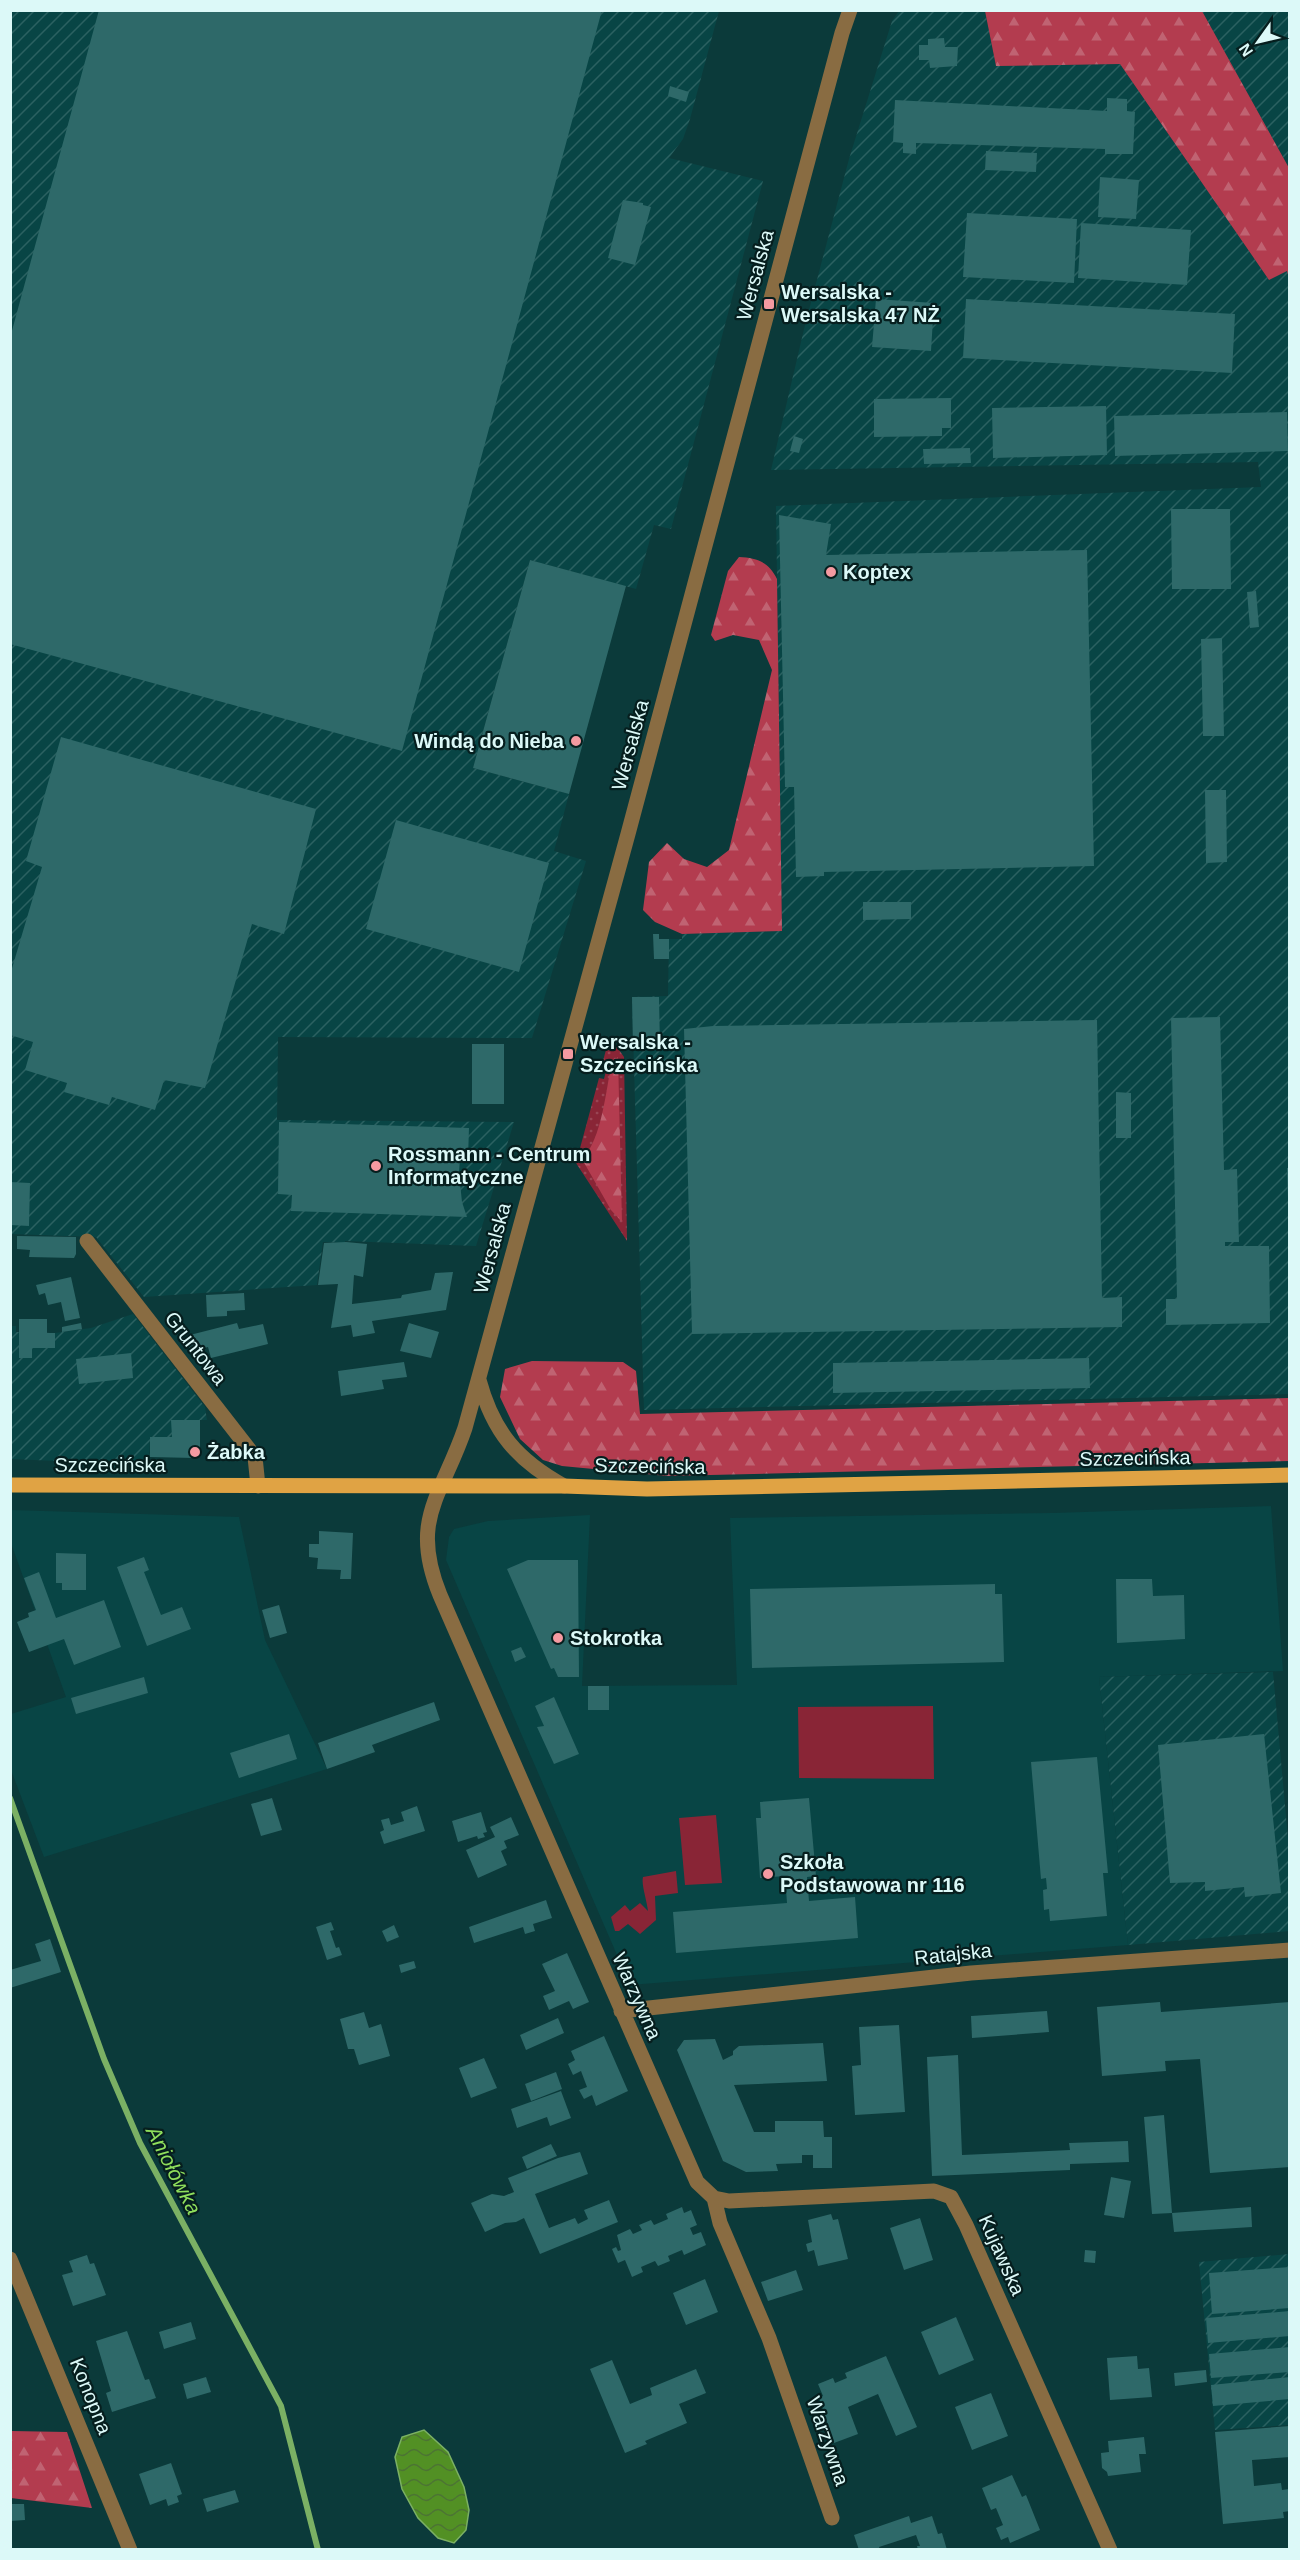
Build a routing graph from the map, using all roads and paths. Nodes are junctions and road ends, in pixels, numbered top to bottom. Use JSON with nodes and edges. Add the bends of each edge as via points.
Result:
{"nodes":[{"id":1,"x":850,"y":10,"type":"edge"},
{"id":2,"x":87,"y":1241,"type":"dead end"},
{"id":3,"x":478,"y":1378,"type":"junction"},
{"id":4,"x":1290,"y":1475,"type":"edge"},
{"id":5,"x":10,"y":1485,"type":"edge"},
{"id":6,"x":258,"y":1486,"type":"junction"},
{"id":7,"x":440,"y":1486,"type":"junction"},
{"id":8,"x":564,"y":1486,"type":"junction"},
{"id":9,"x":1290,"y":1950,"type":"edge"},
{"id":10,"x":621,"y":2011,"type":"junction"},
{"id":11,"x":714,"y":2198,"type":"junction"},
{"id":12,"x":10,"y":2259,"type":"edge"},
{"id":13,"x":832,"y":2518,"type":"dead end"},
{"id":14,"x":130,"y":2550,"type":"edge"},
{"id":15,"x":1110,"y":2550,"type":"edge"}],
"edges":[{"from":1,"to":3,"type":"street","name":"Wersalska"},
{"from":2,"to":6,"type":"street","name":"Gruntowa","via":[[255,1457]]},
{"from":3,"to":7,"type":"street","name":"Wersalska","via":[[460,1441]]},
{"from":3,"to":8,"type":"street","via":[[493,1420],[512,1448],[533,1468]]},
{"from":4,"to":8,"type":"main road","name":"Szczecińska","via":[[659,1489]]},
{"from":5,"to":6,"type":"main road","name":"Szczecińska"},
{"from":6,"to":7,"type":"main road","name":"Szczecińska"},
{"from":7,"to":8,"type":"main road","name":"Szczecińska"},
{"from":7,"to":10,"type":"street","name":"Warzywna","via":[[427,1533],[429,1567]]},
{"from":9,"to":10,"type":"street","name":"Ratajska","via":[[971,1973]]},
{"from":10,"to":11,"type":"street","name":"Warzywna","via":[[690,2170]]},
{"from":11,"to":13,"type":"street","name":"Warzywna","via":[[720,2223],[769,2338]]},
{"from":11,"to":15,"type":"street","name":"Kujawska","via":[[744,2202],[934,2191],[951,2197]]},
{"from":12,"to":14,"type":"street","name":"Konopna"}]}
